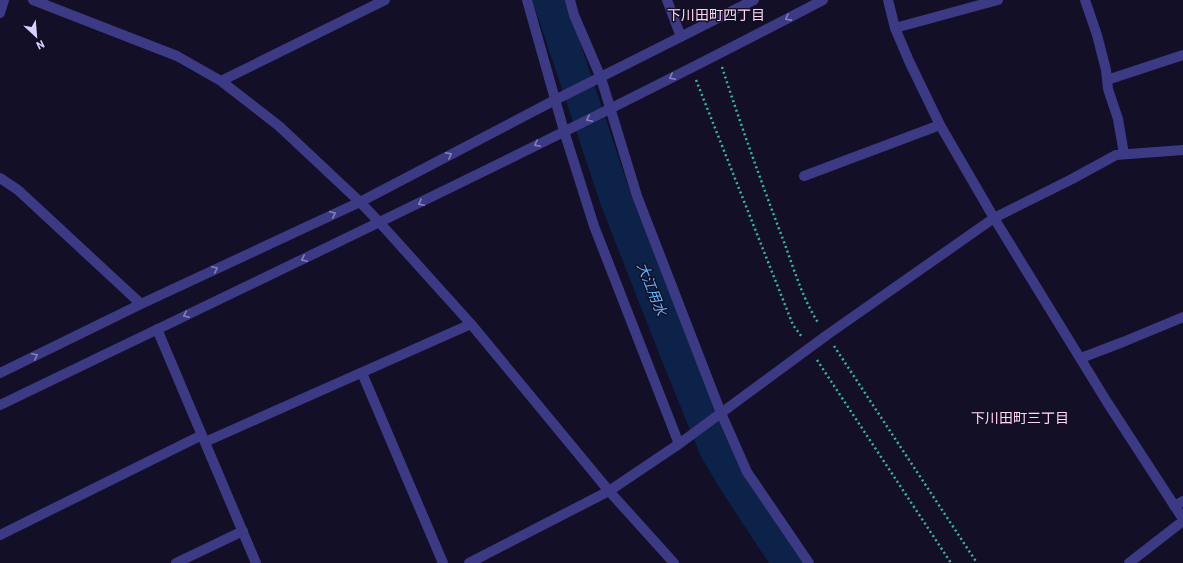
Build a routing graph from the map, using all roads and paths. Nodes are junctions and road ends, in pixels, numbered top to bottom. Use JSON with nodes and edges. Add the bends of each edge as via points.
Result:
{"nodes":[{"id":1,"x":4,"y":0,"type":"edge"},
{"id":2,"x":33,"y":0,"type":"edge"},
{"id":3,"x":385,"y":0,"type":"edge"},
{"id":4,"x":527,"y":0,"type":"edge"},
{"id":5,"x":570,"y":0,"type":"edge"},
{"id":6,"x":667,"y":0,"type":"edge"},
{"id":7,"x":754,"y":0,"type":"edge"},
{"id":8,"x":823,"y":0,"type":"edge"},
{"id":9,"x":888,"y":0,"type":"edge"},
{"id":10,"x":998,"y":0,"type":"edge"},
{"id":11,"x":1085,"y":0,"type":"edge"},
{"id":12,"x":369,"y":4,"type":"edge"},
{"id":13,"x":0,"y":13,"type":"edge"},
{"id":14,"x":895,"y":28,"type":"junction"},
{"id":15,"x":681,"y":37,"type":"junction"},
{"id":16,"x":1183,"y":55,"type":"edge"},
{"id":17,"x":691,"y":68,"type":"junction"},
{"id":18,"x":598,"y":79,"type":"junction"},
{"id":19,"x":1107,"y":80,"type":"junction"},
{"id":20,"x":221,"y":81,"type":"junction"},
{"id":21,"x":559,"y":98,"type":"junction"},
{"id":22,"x":608,"y":110,"type":"junction"},
{"id":23,"x":940,"y":125,"type":"junction"},
{"id":24,"x":568,"y":129,"type":"junction"},
{"id":25,"x":1183,"y":150,"type":"edge"},
{"id":26,"x":1124,"y":154,"type":"junction"},
{"id":27,"x":804,"y":176,"type":"dead end"},
{"id":28,"x":0,"y":178,"type":"edge"},
{"id":29,"x":5,"y":186,"type":"edge"},
{"id":30,"x":360,"y":202,"type":"junction"},
{"id":31,"x":994,"y":218,"type":"junction"},
{"id":32,"x":380,"y":223,"type":"junction"},
{"id":33,"x":141,"y":304,"type":"junction"},
{"id":34,"x":1183,"y":317,"type":"edge"},
{"id":35,"x":471,"y":324,"type":"junction"},
{"id":36,"x":157,"y":329,"type":"junction"},
{"id":37,"x":809,"y":348,"type":"junction"},
{"id":38,"x":1081,"y":358,"type":"junction"},
{"id":39,"x":0,"y":373,"type":"edge"},
{"id":40,"x":362,"y":373,"type":"junction"},
{"id":41,"x":0,"y":405,"type":"edge"},
{"id":42,"x":719,"y":414,"type":"junction"},
{"id":43,"x":204,"y":438,"type":"junction"},
{"id":44,"x":683,"y":441,"type":"junction"},
{"id":45,"x":609,"y":491,"type":"junction"},
{"id":46,"x":1179,"y":503,"type":"edge"},
{"id":47,"x":1183,"y":520,"type":"edge"},
{"id":48,"x":243,"y":531,"type":"junction"},
{"id":49,"x":0,"y":535,"type":"edge"},
{"id":50,"x":176,"y":563,"type":"edge"},
{"id":51,"x":256,"y":563,"type":"edge"},
{"id":52,"x":443,"y":563,"type":"edge"},
{"id":53,"x":469,"y":563,"type":"edge"},
{"id":54,"x":674,"y":563,"type":"edge"},
{"id":55,"x":809,"y":563,"type":"edge"},
{"id":56,"x":951,"y":563,"type":"edge"},
{"id":57,"x":1129,"y":563,"type":"edge"}],
"edges":[{"from":1,"to":13,"type":"street"},
{"from":2,"to":20,"type":"street","via":[[178,56]]},
{"from":3,"to":12,"type":"street"},
{"from":4,"to":21,"type":"street"},
{"from":5,"to":18,"type":"street"},
{"from":6,"to":15,"type":"street"},
{"from":7,"to":15,"type":"street"},
{"from":8,"to":17,"type":"street","one_way":true},
{"from":9,"to":14,"type":"street"},
{"from":10,"to":14,"type":"street"},
{"from":11,"to":19,"type":"street","via":[[1097,35]]},
{"from":12,"to":20,"type":"street"},
{"from":14,"to":23,"type":"street"},
{"from":15,"to":18,"type":"street"},
{"from":16,"to":19,"type":"street"},
{"from":17,"to":22,"type":"street","one_way":true},
{"from":17,"to":37,"type":"path","via":[[794,325]]},
{"from":18,"to":21,"type":"street"},
{"from":18,"to":22,"type":"street"},
{"from":19,"to":26,"type":"street"},
{"from":20,"to":30,"type":"street","via":[[279,126]]},
{"from":21,"to":24,"type":"street"},
{"from":30,"to":21,"type":"street","one_way":true},
{"from":22,"to":24,"type":"street","one_way":true},
{"from":22,"to":42,"type":"street","via":[[637,196]]},
{"from":23,"to":27,"type":"street"},
{"from":23,"to":31,"type":"street"},
{"from":24,"to":32,"type":"street","one_way":true},
{"from":24,"to":44,"type":"street","via":[[594,226]]},
{"from":25,"to":26,"type":"street"},
{"from":26,"to":31,"type":"street","via":[[1116,155]]},
{"from":28,"to":29,"type":"street"},
{"from":29,"to":33,"type":"street","via":[[18,190]]},
{"from":30,"to":32,"type":"street"},
{"from":33,"to":30,"type":"street","one_way":true},
{"from":31,"to":37,"type":"street"},
{"from":31,"to":38,"type":"street"},
{"from":32,"to":35,"type":"street"},
{"from":32,"to":36,"type":"street","one_way":true},
{"from":39,"to":33,"type":"street","one_way":true},
{"from":34,"to":38,"type":"street"},
{"from":35,"to":40,"type":"street"},
{"from":35,"to":45,"type":"street"},
{"from":36,"to":41,"type":"street"},
{"from":36,"to":43,"type":"street"},
{"from":37,"to":42,"type":"street"},
{"from":37,"to":56,"type":"path"},
{"from":38,"to":46,"type":"street","via":[[1107,402]]},
{"from":40,"to":43,"type":"street"},
{"from":40,"to":52,"type":"street"},
{"from":42,"to":44,"type":"street"},
{"from":42,"to":55,"type":"street","via":[[747,472]]},
{"from":43,"to":48,"type":"street"},
{"from":43,"to":49,"type":"street"},
{"from":44,"to":45,"type":"street"},
{"from":45,"to":53,"type":"street"},
{"from":45,"to":54,"type":"street"},
{"from":46,"to":47,"type":"street"},
{"from":47,"to":57,"type":"street"},
{"from":48,"to":50,"type":"street"},
{"from":48,"to":51,"type":"street"}]}
